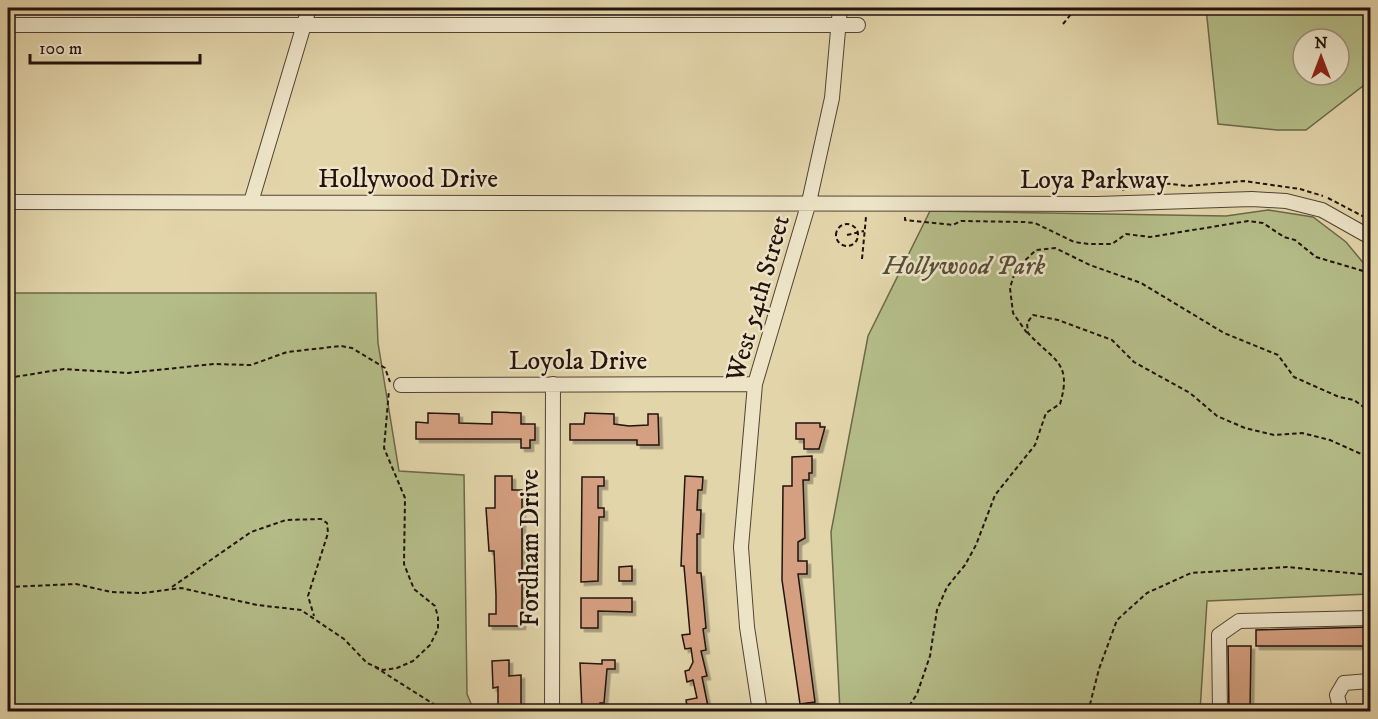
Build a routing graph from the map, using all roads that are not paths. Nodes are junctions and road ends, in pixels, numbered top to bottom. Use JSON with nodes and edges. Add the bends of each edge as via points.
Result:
{"nodes":[{"id":1,"x":309,"y":8,"type":"edge"},
{"id":2,"x":840,"y":8,"type":"edge"},
{"id":3,"x":305,"y":24,"type":"junction"},
{"id":4,"x":840,"y":24,"type":"junction"},
{"id":5,"x":8,"y":25,"type":"edge"},
{"id":6,"x":858,"y":25,"type":"dead end"},
{"id":7,"x":8,"y":202,"type":"edge"},
{"id":8,"x":251,"y":202,"type":"junction"},
{"id":9,"x":809,"y":202,"type":"junction"},
{"id":10,"x":1371,"y":237,"type":"edge"},
{"id":11,"x":553,"y":384,"type":"junction"},
{"id":12,"x":755,"y":384,"type":"junction"},
{"id":13,"x":401,"y":385,"type":"dead end"},
{"id":14,"x":1371,"y":618,"type":"edge"},
{"id":15,"x":1371,"y":681,"type":"edge"},
{"id":16,"x":552,"y":711,"type":"edge"},
{"id":17,"x":760,"y":711,"type":"edge"},
{"id":18,"x":1220,"y":711,"type":"edge"},
{"id":19,"x":1344,"y":711,"type":"edge"}],
"edges":[{"from":1,"to":3,"type":"street"},
{"from":2,"to":4,"type":"street","name":"West 54th Street"},
{"from":3,"to":4,"type":"street"},
{"from":3,"to":5,"type":"street"},
{"from":3,"to":8,"type":"street"},
{"from":4,"to":6,"type":"street"},
{"from":4,"to":9,"type":"street","name":"West 54th Street","via":[[832,98]]},
{"from":7,"to":8,"type":"street","name":"Hollywood Drive"},
{"from":8,"to":9,"type":"street","name":"Hollywood Drive"},
{"from":9,"to":10,"type":"street","name":"Loya Parkway","via":[[1154,204],[1269,199],[1322,210]]},
{"from":9,"to":12,"type":"street","name":"West 54th Street"},
{"from":11,"to":12,"type":"street","name":"Loyola Drive"},
{"from":11,"to":13,"type":"street","name":"Loyola Drive"},
{"from":11,"to":16,"type":"street","name":"Fordham Drive"},
{"from":12,"to":17,"type":"street","name":"West 54th Street","via":[[741,548],[747,627]]},
{"from":14,"to":18,"type":"street","via":[[1239,621],[1219,635]]},
{"from":15,"to":19,"type":"street","via":[[1344,683],[1337,695]]}]}
